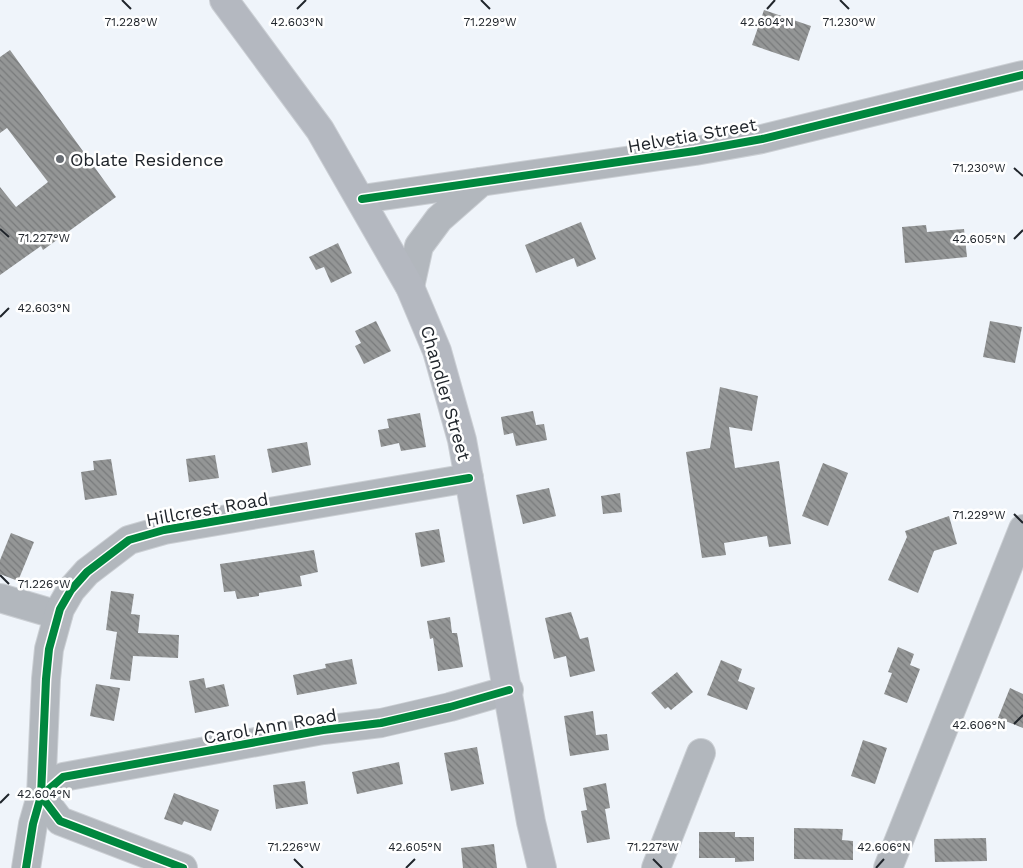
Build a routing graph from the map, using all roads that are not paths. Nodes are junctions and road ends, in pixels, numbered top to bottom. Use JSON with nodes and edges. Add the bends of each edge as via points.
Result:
{"nodes":[{"id":1,"x":224,"y":0,"type":"edge"},
{"id":2,"x":1023,"y":75,"type":"edge"},
{"id":3,"x":481,"y":182,"type":"junction"},
{"id":4,"x":362,"y":199,"type":"junction"},
{"id":5,"x":410,"y":287,"type":"junction"},
{"id":6,"x":469,"y":478,"type":"junction"},
{"id":7,"x":1023,"y":529,"type":"edge"},
{"id":8,"x":0,"y":598,"type":"edge"},
{"id":9,"x":58,"y":615,"type":"junction"},
{"id":10,"x":509,"y":690,"type":"junction"},
{"id":11,"x":701,"y":753,"type":"dead end"},
{"id":12,"x":41,"y":796,"type":"junction"},
{"id":13,"x":26,"y":868,"type":"edge"},
{"id":14,"x":183,"y":868,"type":"edge"},
{"id":15,"x":542,"y":868,"type":"edge"},
{"id":16,"x":656,"y":868,"type":"edge"},
{"id":17,"x":888,"y":868,"type":"edge"}],
"edges":[{"from":1,"to":4,"type":"main road","name":"Chandler Street","via":[[320,130]]},
{"from":2,"to":3,"type":"street","name":"Helvetia Street","via":[[762,138],[634,161]]},
{"from":3,"to":4,"type":"street","name":"Helvetia Street"},
{"from":3,"to":5,"type":"street","via":[[439,219],[419,246]]},
{"from":4,"to":5,"type":"main road","name":"Chandler Street"},
{"from":5,"to":6,"type":"main road","name":"Chandler Street","via":[[437,351],[460,432]]},
{"from":6,"to":9,"type":"street","name":"Hillcrest Road","via":[[164,530],[129,540],[87,572],[71,590]]},
{"from":6,"to":10,"type":"main road","name":"Chandler Street"},
{"from":7,"to":17,"type":"street"},
{"from":8,"to":9,"type":"street"},
{"from":9,"to":12,"type":"street","name":"Hillcrest Road","via":[[46,679]]},
{"from":10,"to":12,"type":"street","name":"Carol Ann Road","via":[[381,723],[323,730],[63,777]]},
{"from":10,"to":15,"type":"main road","name":"Chandler Street"},
{"from":11,"to":16,"type":"street"},
{"from":12,"to":13,"type":"street","name":"Hillcrest Road"},
{"from":12,"to":14,"type":"street","via":[[60,821]]}]}
